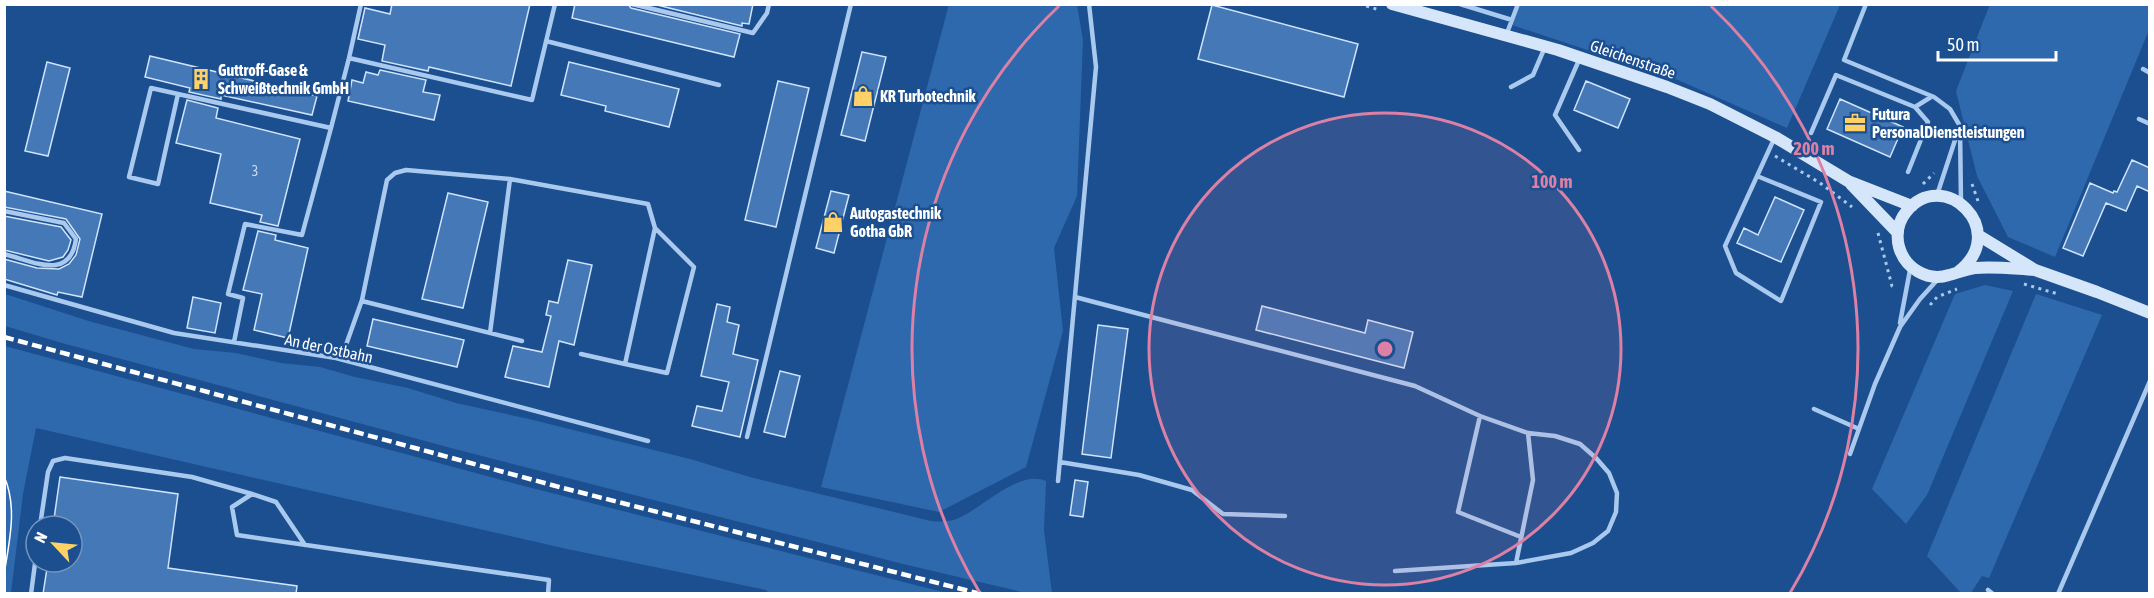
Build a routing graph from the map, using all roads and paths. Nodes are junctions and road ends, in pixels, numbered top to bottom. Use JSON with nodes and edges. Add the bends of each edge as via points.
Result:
{"nodes":[{"id":1,"x":360,"y":4,"type":"edge"},
{"id":2,"x":555,"y":4,"type":"edge"},
{"id":3,"x":632,"y":4,"type":"edge"},
{"id":4,"x":770,"y":4,"type":"edge"},
{"id":5,"x":851,"y":4,"type":"edge"},
{"id":6,"x":1089,"y":4,"type":"edge"},
{"id":7,"x":1359,"y":4,"type":"edge"},
{"id":8,"x":1460,"y":4,"type":"edge"},
{"id":9,"x":1518,"y":4,"type":"edge"},
{"id":10,"x":1866,"y":4,"type":"edge"},
{"id":11,"x":1389,"y":8,"type":"edge"},
{"id":12,"x":1512,"y":20,"type":"junction"},
{"id":13,"x":1506,"y":36,"type":"junction"},
{"id":14,"x":546,"y":41,"type":"junction"},
{"id":15,"x":1545,"y":47,"type":"junction"},
{"id":16,"x":349,"y":58,"type":"junction"},
{"id":17,"x":1580,"y":58,"type":"junction"},
{"id":18,"x":2143,"y":69,"type":"dead end"},
{"id":19,"x":2150,"y":73,"type":"edge"},
{"id":20,"x":719,"y":85,"type":"dead end"},
{"id":21,"x":1511,"y":87,"type":"dead end"},
{"id":22,"x":178,"y":94,"type":"junction"},
{"id":23,"x":1931,"y":97,"type":"junction"},
{"id":24,"x":1915,"y":107,"type":"junction"},
{"id":25,"x":2139,"y":119,"type":"dead end"},
{"id":26,"x":2150,"y":124,"type":"edge"},
{"id":27,"x":1960,"y":126,"type":"junction"},
{"id":28,"x":331,"y":128,"type":"junction"},
{"id":29,"x":1811,"y":133,"type":"dead end"},
{"id":30,"x":1775,"y":137,"type":"junction"},
{"id":31,"x":1579,"y":150,"type":"dead end"},
{"id":32,"x":1768,"y":152,"type":"junction"},
{"id":33,"x":1908,"y":172,"type":"dead end"},
{"id":34,"x":1757,"y":176,"type":"junction"},
{"id":35,"x":510,"y":179,"type":"junction"},
{"id":36,"x":1848,"y":181,"type":"junction"},
{"id":37,"x":1936,"y":196,"type":"junction"},
{"id":38,"x":1961,"y":203,"type":"junction"},
{"id":39,"x":1911,"y":206,"type":"junction"},
{"id":40,"x":4,"y":210,"type":"edge"},
{"id":41,"x":1856,"y":210,"type":"dead end"},
{"id":42,"x":655,"y":228,"type":"junction"},
{"id":43,"x":1876,"y":230,"type":"dead end"},
{"id":44,"x":1898,"y":233,"type":"junction"},
{"id":45,"x":1978,"y":235,"type":"junction"},
{"id":46,"x":4,"y":254,"type":"edge"},
{"id":47,"x":1911,"y":267,"type":"junction"},
{"id":48,"x":2035,"y":270,"type":"junction"},
{"id":49,"x":1958,"y":272,"type":"junction"},
{"id":50,"x":1940,"y":277,"type":"junction"},
{"id":51,"x":2019,"y":283,"type":"dead end"},
{"id":52,"x":4,"y":285,"type":"edge"},
{"id":53,"x":1958,"y":288,"type":"dead end"},
{"id":54,"x":1906,"y":292,"type":"junction"},
{"id":55,"x":2064,"y":296,"type":"dead end"},
{"id":56,"x":1075,"y":297,"type":"junction"},
{"id":57,"x":1920,"y":298,"type":"junction"},
{"id":58,"x":362,"y":301,"type":"junction"},
{"id":59,"x":2150,"y":313,"type":"edge"},
{"id":60,"x":1900,"y":327,"type":"junction"},
{"id":61,"x":490,"y":333,"type":"junction"},
{"id":62,"x":522,"y":341,"type":"dead end"},
{"id":63,"x":234,"y":342,"type":"junction"},
{"id":64,"x":581,"y":354,"type":"dead end"},
{"id":65,"x":341,"y":359,"type":"junction"},
{"id":66,"x":625,"y":364,"type":"junction"},
{"id":67,"x":2150,"y":381,"type":"edge"},
{"id":68,"x":1814,"y":409,"type":"dead end"},
{"id":69,"x":1480,"y":416,"type":"junction"},
{"id":70,"x":1859,"y":429,"type":"junction"},
{"id":71,"x":1528,"y":433,"type":"junction"},
{"id":72,"x":747,"y":437,"type":"dead end"},
{"id":73,"x":648,"y":441,"type":"dead end"},
{"id":74,"x":1850,"y":454,"type":"dead end"},
{"id":75,"x":1060,"y":462,"type":"junction"},
{"id":76,"x":1058,"y":481,"type":"dead end"},
{"id":77,"x":252,"y":494,"type":"junction"},
{"id":78,"x":42,"y":514,"type":"edge"},
{"id":79,"x":1285,"y":516,"type":"dead end"},
{"id":80,"x":1521,"y":537,"type":"junction"},
{"id":81,"x":305,"y":544,"type":"junction"},
{"id":82,"x":1515,"y":563,"type":"junction"},
{"id":83,"x":1395,"y":571,"type":"dead end"},
{"id":84,"x":34,"y":574,"type":"edge"},
{"id":85,"x":31,"y":594,"type":"edge"},
{"id":86,"x":548,"y":594,"type":"edge"},
{"id":87,"x":2058,"y":594,"type":"edge"}],
"edges":[{"from":1,"to":16,"type":"lane"},
{"from":2,"to":14,"type":"lane"},
{"from":3,"to":4,"type":"lane","via":[[753,33]]},
{"from":5,"to":72,"type":"lane"},
{"from":6,"to":56,"type":"lane","via":[[1096,67]]},
{"from":7,"to":11,"type":"path"},
{"from":8,"to":12,"type":"lane"},
{"from":9,"to":12,"type":"lane"},
{"from":10,"to":23,"type":"lane","via":[[1844,60]]},
{"from":11,"to":13,"type":"street","name":"Gleichenstraße"},
{"from":12,"to":13,"type":"lane"},
{"from":13,"to":15,"type":"street","name":"Gleichenstraße"},
{"from":14,"to":16,"type":"lane","via":[[532,100]]},
{"from":14,"to":20,"type":"lane"},
{"from":15,"to":17,"type":"street","name":"Gleichenstraße"},
{"from":15,"to":21,"type":"lane","via":[[1533,75]]},
{"from":16,"to":28,"type":"lane"},
{"from":17,"to":30,"type":"street","name":"Gleichenstraße","via":[[1710,104]]},
{"from":17,"to":31,"type":"lane","via":[[1555,115]]},
{"from":18,"to":19,"type":"lane"},
{"from":22,"to":22,"type":"lane","via":[[151,88],[129,177],[158,184]]},
{"from":22,"to":28,"type":"lane"},
{"from":23,"to":24,"type":"lane"},
{"from":23,"to":27,"type":"lane","via":[[1950,109]]},
{"from":24,"to":29,"type":"lane","via":[[1836,75]]},
{"from":24,"to":33,"type":"lane","via":[[1928,122]]},
{"from":25,"to":26,"type":"lane"},
{"from":27,"to":37,"type":"lane"},
{"from":27,"to":38,"type":"lane"},
{"from":28,"to":63,"type":"lane","via":[[302,235],[245,224],[228,294],[243,298]]},
{"from":30,"to":32,"type":"lane"},
{"from":30,"to":36,"type":"street","name":"Gleichenstraße"},
{"from":32,"to":34,"type":"lane"},
{"from":32,"to":41,"type":"path"},
{"from":34,"to":34,"type":"lane","via":[[1725,246],[1736,273],[1781,301],[1821,202]]},
{"from":35,"to":42,"type":"lane","via":[[648,204]]},
{"from":35,"to":58,"type":"lane","via":[[406,170],[395,173],[387,180]]},
{"from":35,"to":61,"type":"lane"},
{"from":36,"to":39,"type":"street","name":"Gleichenstraße"},
{"from":36,"to":44,"type":"street","name":"Gleichenstraße"},
{"from":37,"to":38,"type":"street"},
{"from":37,"to":39,"type":"street"},
{"from":38,"to":45,"type":"street","via":[[1973,217]]},
{"from":39,"to":44,"type":"street"},
{"from":40,"to":46,"type":"lane","via":[[64,224],[76,239],[71,258],[55,266]]},
{"from":42,"to":66,"type":"lane"},
{"from":42,"to":66,"type":"lane","via":[[694,267],[667,373]]},
{"from":43,"to":54,"type":"path","via":[[1892,286]]},
{"from":44,"to":47,"type":"street","name":"Gleichenstraße","via":[[1900,251]]},
{"from":45,"to":48,"type":"street"},
{"from":45,"to":49,"type":"street","via":[[1973,256]]},
{"from":47,"to":50,"type":"street"},
{"from":47,"to":54,"type":"lane"},
{"from":48,"to":49,"type":"street","via":[[1976,268]]},
{"from":48,"to":59,"type":"street"},
{"from":49,"to":50,"type":"street"},
{"from":50,"to":57,"type":"lane"},
{"from":51,"to":55,"type":"path"},
{"from":52,"to":63,"type":"lane","name":"An der Ostbahn","via":[[174,333]]},
{"from":53,"to":57,"type":"path","via":[[1931,304]]},
{"from":54,"to":60,"type":"lane"},
{"from":56,"to":69,"type":"lane","via":[[1416,386]]},
{"from":56,"to":75,"type":"lane"},
{"from":57,"to":60,"type":"lane"},
{"from":58,"to":61,"type":"lane"},
{"from":58,"to":65,"type":"lane"},
{"from":60,"to":70,"type":"lane"},
{"from":61,"to":62,"type":"lane"},
{"from":63,"to":65,"type":"lane","name":"An der Ostbahn"},
{"from":64,"to":66,"type":"lane"},
{"from":65,"to":73,"type":"lane","name":"An der Ostbahn"},
{"from":67,"to":87,"type":"lane"},
{"from":68,"to":70,"type":"lane"},
{"from":69,"to":71,"type":"lane"},
{"from":69,"to":80,"type":"lane","via":[[1458,512]]},
{"from":70,"to":74,"type":"lane"},
{"from":71,"to":80,"type":"lane","via":[[1533,480]]},
{"from":71,"to":82,"type":"lane","via":[[1580,444],[1596,458],[1609,473],[1617,493],[1616,512],[1608,531],[1593,543],[1571,553]]},
{"from":75,"to":76,"type":"lane"},
{"from":75,"to":79,"type":"lane","via":[[1139,475],[1192,490],[1223,514]]},
{"from":77,"to":78,"type":"lane","via":[[192,477],[65,458],[53,461],[48,472]]},
{"from":77,"to":81,"type":"lane","via":[[276,502]]},
{"from":77,"to":81,"type":"lane","via":[[232,507],[237,535]]},
{"from":80,"to":82,"type":"lane"},
{"from":81,"to":86,"type":"lane","via":[[549,580]]},
{"from":82,"to":83,"type":"lane"},
{"from":84,"to":85,"type":"lane"}]}
